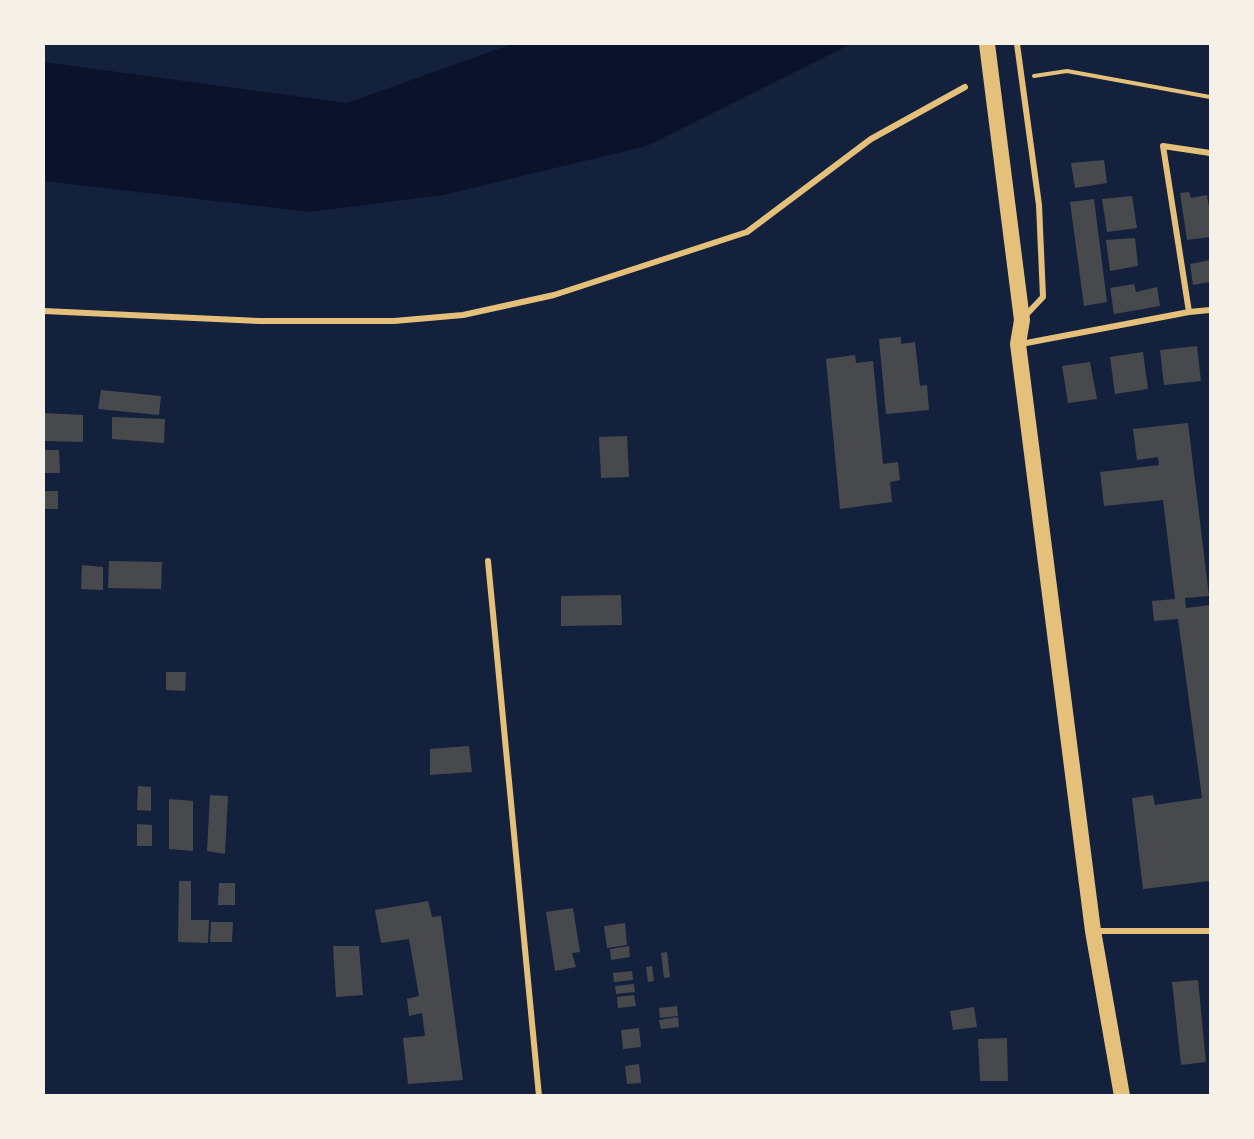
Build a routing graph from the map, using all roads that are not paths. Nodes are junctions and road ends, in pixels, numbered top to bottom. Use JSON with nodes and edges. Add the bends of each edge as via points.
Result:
{"nodes":[{"id":1,"x":987,"y":44,"type":"edge"},
{"id":2,"x":1017,"y":44,"type":"edge"},
{"id":3,"x":965,"y":87,"type":"dead end"},
{"id":4,"x":1210,"y":153,"type":"edge"},
{"id":5,"x":1210,"y":310,"type":"edge"},
{"id":6,"x":44,"y":311,"type":"edge"},
{"id":7,"x":1189,"y":312,"type":"junction"},
{"id":8,"x":1022,"y":320,"type":"junction"},
{"id":9,"x":1018,"y":344,"type":"junction"},
{"id":10,"x":488,"y":561,"type":"dead end"},
{"id":11,"x":1093,"y":931,"type":"junction"},
{"id":12,"x":1210,"y":931,"type":"edge"},
{"id":13,"x":539,"y":1095,"type":"edge"},
{"id":14,"x":1122,"y":1095,"type":"edge"}],
"edges":[{"from":1,"to":8,"type":"highway"},
{"from":2,"to":8,"type":"street","via":[[1039,205],[1043,297]]},
{"from":3,"to":6,"type":"street","via":[[871,139],[747,232],[554,295],[463,315],[394,321],[259,321]]},
{"from":4,"to":7,"type":"street","via":[[1163,146]]},
{"from":5,"to":7,"type":"street"},
{"from":7,"to":9,"type":"street"},
{"from":8,"to":9,"type":"highway"},
{"from":9,"to":11,"type":"highway"},
{"from":10,"to":13,"type":"street"},
{"from":11,"to":12,"type":"street"},
{"from":11,"to":14,"type":"highway"}]}
